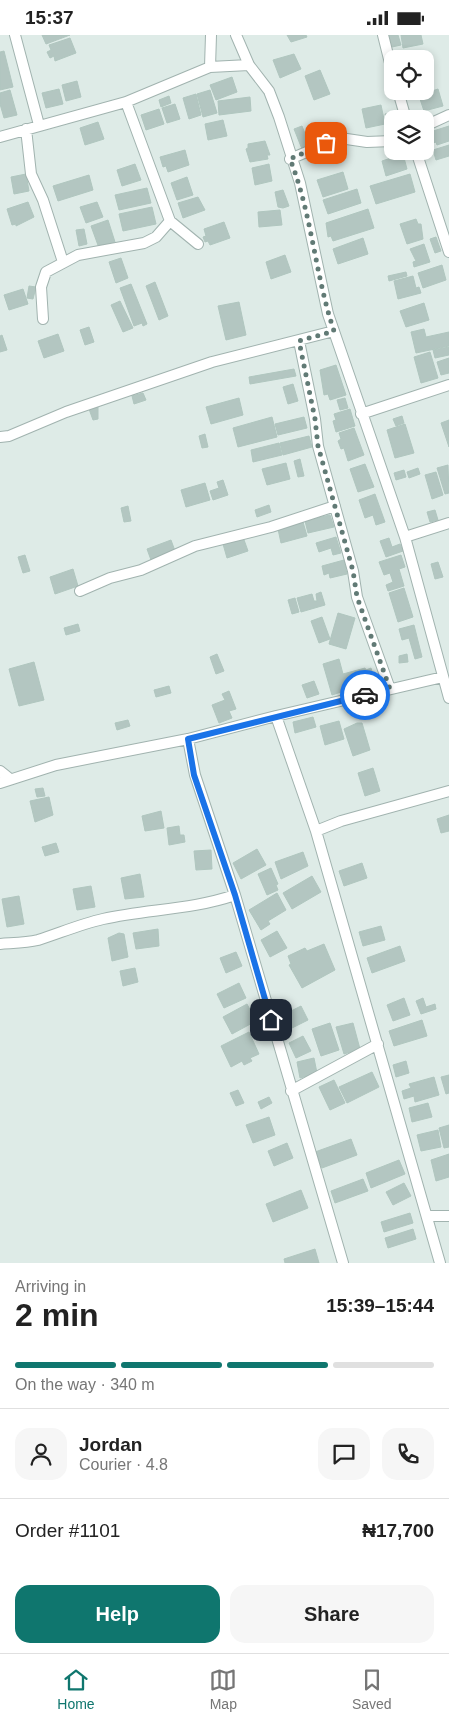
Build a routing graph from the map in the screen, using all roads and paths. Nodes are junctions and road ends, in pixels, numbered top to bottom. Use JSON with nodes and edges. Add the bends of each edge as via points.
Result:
{"nodes":[{"id":1,"x":15,"y":35,"type":"edge"},
{"id":2,"x":211,"y":35,"type":"edge"},
{"id":3,"x":236,"y":35,"type":"edge"},
{"id":4,"x":383,"y":35,"type":"edge"},
{"id":5,"x":387,"y":50,"type":"edge"},
{"id":6,"x":249,"y":65,"type":"junction"},
{"id":7,"x":210,"y":67,"type":"junction"},
{"id":8,"x":126,"y":101,"type":"junction"},
{"id":9,"x":449,"y":115,"type":"edge"},
{"id":10,"x":434,"y":122,"type":"edge"},
{"id":11,"x":39,"y":125,"type":"junction"},
{"id":12,"x":26,"y":129,"type":"junction"},
{"id":13,"x":0,"y":137,"type":"edge"},
{"id":14,"x":384,"y":141,"type":"edge"},
{"id":15,"x":290,"y":159,"type":"junction"},
{"id":16,"x":419,"y":160,"type":"edge"},
{"id":17,"x":170,"y":221,"type":"junction"},
{"id":18,"x":198,"y":244,"type":"dead end"},
{"id":19,"x":449,"y":250,"type":"edge"},
{"id":20,"x":63,"y":262,"type":"junction"},
{"id":21,"x":43,"y":319,"type":"dead end"},
{"id":22,"x":334,"y":331,"type":"junction"},
{"id":23,"x":299,"y":341,"type":"junction"},
{"id":24,"x":449,"y":385,"type":"edge"},
{"id":25,"x":361,"y":414,"type":"junction"},
{"id":26,"x":0,"y":437,"type":"edge"},
{"id":27,"x":334,"y":506,"type":"junction"},
{"id":28,"x":449,"y":523,"type":"edge"},
{"id":29,"x":405,"y":537,"type":"junction"},
{"id":30,"x":80,"y":591,"type":"dead end"},
{"id":31,"x":443,"y":677,"type":"junction"},
{"id":32,"x":390,"y":689,"type":"junction"},
{"id":33,"x":449,"y":698,"type":"edge"},
{"id":34,"x":276,"y":715,"type":"junction"},
{"id":35,"x":188,"y":739,"type":"junction"},
{"id":36,"x":0,"y":771,"type":"edge"},
{"id":37,"x":10,"y":779,"type":"junction"},
{"id":38,"x":0,"y":783,"type":"edge"},
{"id":39,"x":449,"y":791,"type":"edge"},
{"id":40,"x":316,"y":831,"type":"junction"},
{"id":41,"x":235,"y":895,"type":"junction"},
{"id":42,"x":0,"y":944,"type":"edge"},
{"id":43,"x":378,"y":1044,"type":"junction"},
{"id":44,"x":291,"y":1091,"type":"junction"},
{"id":45,"x":449,"y":1215,"type":"edge"},
{"id":46,"x":427,"y":1216,"type":"junction"},
{"id":47,"x":342,"y":1263,"type":"edge"},
{"id":48,"x":440,"y":1263,"type":"edge"}],
"edges":[{"from":1,"to":11,"type":"street"},
{"from":2,"to":7,"type":"street"},
{"from":3,"to":6,"type":"street"},
{"from":4,"to":5,"type":"street"},
{"from":6,"to":7,"type":"street"},
{"from":6,"to":15,"type":"street","via":[[269,91]]},
{"from":7,"to":8,"type":"street"},
{"from":8,"to":11,"type":"street"},
{"from":8,"to":17,"type":"street"},
{"from":9,"to":10,"type":"street"},
{"from":11,"to":12,"type":"street"},
{"from":12,"to":13,"type":"street"},
{"from":12,"to":20,"type":"street","via":[[31,174]]},
{"from":14,"to":15,"type":"street","via":[[340,138]]},
{"from":15,"to":22,"type":"street","via":[[300,183],[308,230]]},
{"from":16,"to":19,"type":"street"},
{"from":17,"to":18,"type":"street"},
{"from":17,"to":20,"type":"street","via":[[156,237],[144,243],[78,255]]},
{"from":20,"to":21,"type":"street","via":[[46,272],[41,287]]},
{"from":22,"to":23,"type":"street"},
{"from":22,"to":25,"type":"street"},
{"from":23,"to":26,"type":"street","via":[[203,365]]},
{"from":23,"to":27,"type":"street","via":[[318,446]]},
{"from":24,"to":25,"type":"street"},
{"from":25,"to":29,"type":"street"},
{"from":27,"to":30,"type":"street","via":[[271,527],[196,546]]},
{"from":27,"to":32,"type":"street","via":[[364,621]]},
{"from":28,"to":29,"type":"street"},
{"from":29,"to":31,"type":"street"},
{"from":31,"to":32,"type":"street"},
{"from":31,"to":33,"type":"street"},
{"from":32,"to":34,"type":"street"},
{"from":34,"to":35,"type":"street"},
{"from":34,"to":40,"type":"street"},
{"from":35,"to":37,"type":"street","via":[[56,765]]},
{"from":35,"to":41,"type":"street","via":[[194,775]]},
{"from":36,"to":37,"type":"street"},
{"from":37,"to":38,"type":"street"},
{"from":39,"to":40,"type":"street"},
{"from":40,"to":43,"type":"street"},
{"from":41,"to":42,"type":"street","via":[[196,907],[103,919],[37,940]]},
{"from":41,"to":44,"type":"street"},
{"from":43,"to":44,"type":"street"},
{"from":43,"to":46,"type":"street"},
{"from":44,"to":47,"type":"street"},
{"from":45,"to":46,"type":"street"},
{"from":46,"to":48,"type":"street"}]}
